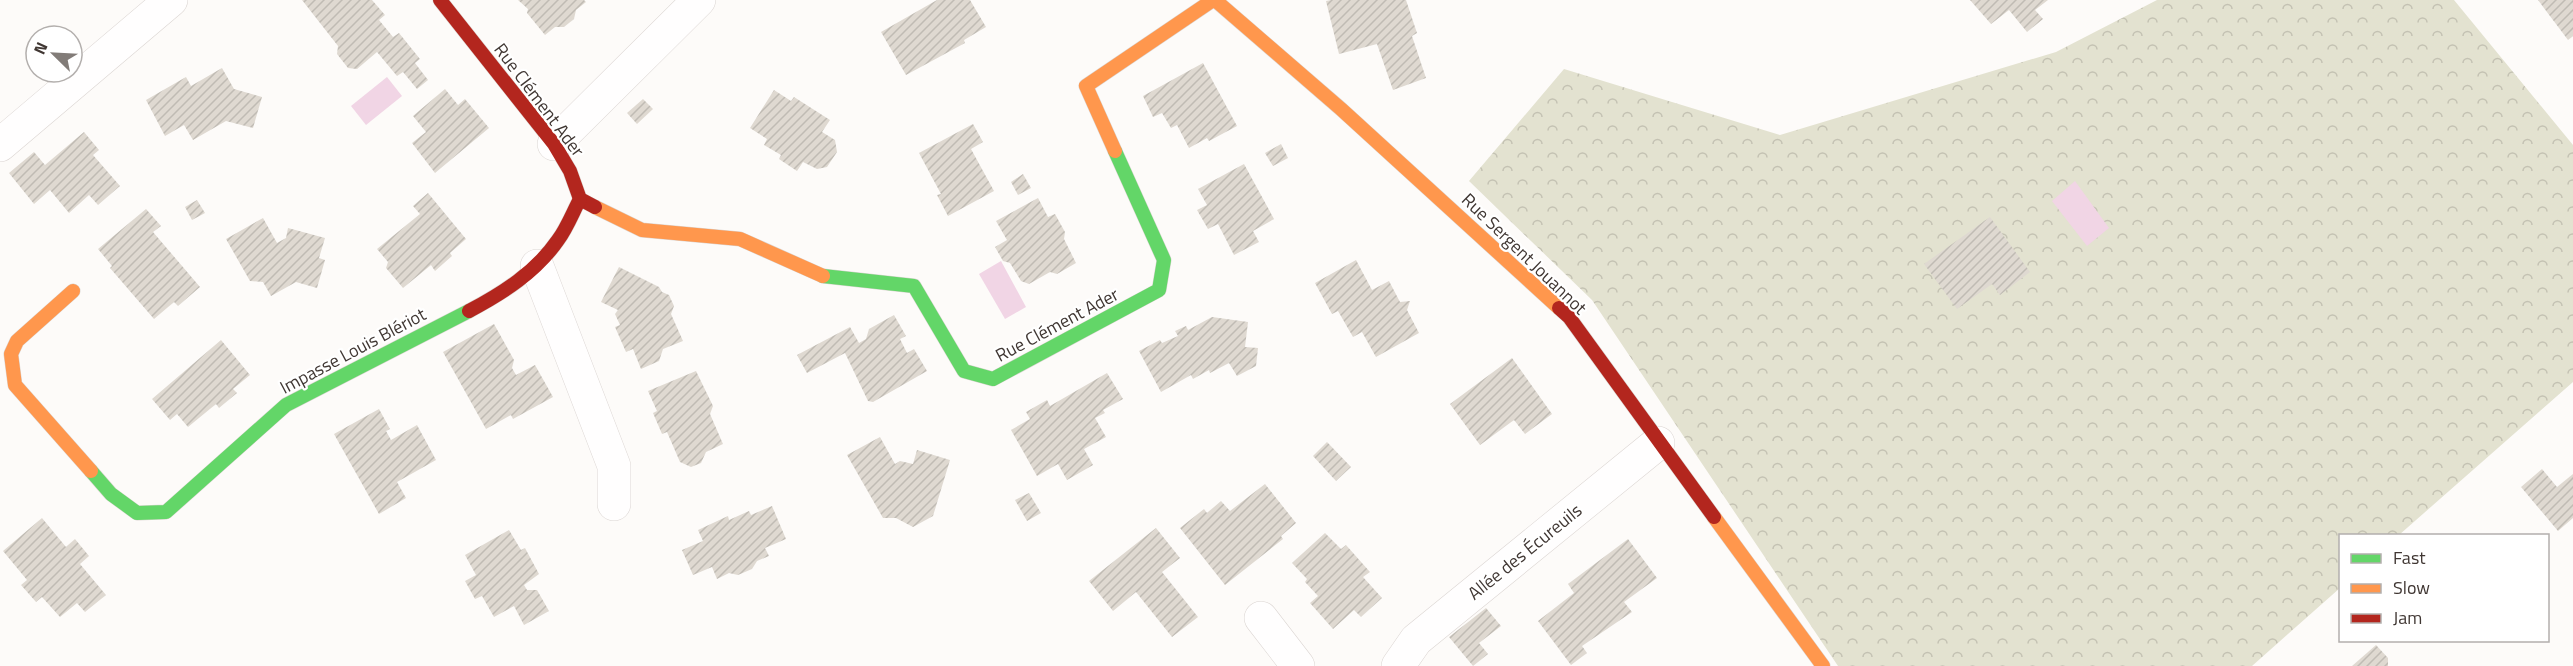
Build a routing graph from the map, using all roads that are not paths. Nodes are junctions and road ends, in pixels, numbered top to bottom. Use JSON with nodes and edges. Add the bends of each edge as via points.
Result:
{"nodes":[{"id":1,"x":171,"y":0,"type":"edge"},
{"id":2,"x":440,"y":0,"type":"edge"},
{"id":3,"x":699,"y":0,"type":"edge"},
{"id":4,"x":1214,"y":0,"type":"edge"},
{"id":5,"x":554,"y":144,"type":"junction"},
{"id":6,"x":0,"y":145,"type":"edge"},
{"id":7,"x":580,"y":199,"type":"junction"},
{"id":8,"x":537,"y":266,"type":"junction"},
{"id":9,"x":73,"y":291,"type":"dead end"},
{"id":10,"x":1658,"y":442,"type":"junction"},
{"id":11,"x":614,"y":504,"type":"dead end"},
{"id":12,"x":1261,"y":618,"type":"dead end"},
{"id":13,"x":1298,"y":666,"type":"edge"},
{"id":14,"x":1398,"y":666,"type":"edge"},
{"id":15,"x":1823,"y":666,"type":"edge"}],
"edges":[{"from":1,"to":6,"type":"street"},
{"from":2,"to":5,"type":"street","name":"Rue Clément Ader"},
{"from":3,"to":5,"type":"street"},
{"from":4,"to":7,"type":"street","name":"Rue Clément Ader","via":[[1086,86],[1164,260],[1159,290],[993,379],[964,371],[914,286],[826,277],[740,239],[642,230]]},
{"from":4,"to":10,"type":"street","name":"Rue Sergent Jouannot","via":[[1341,109],[1569,317]]},
{"from":5,"to":7,"type":"street","name":"Rue Clément Ader"},
{"from":7,"to":8,"type":"street","name":"Impasse Louis Blériot","via":[[559,240]]},
{"from":8,"to":9,"type":"street","name":"Impasse Louis Blériot","via":[[496,297],[286,405],[166,512],[136,513],[111,494],[15,385],[11,354],[17,341]]},
{"from":8,"to":11,"type":"street","via":[[614,466]]},
{"from":10,"to":14,"type":"street","name":"Allée des Écureuils","via":[[1416,640]]},
{"from":10,"to":15,"type":"street","name":"Rue Sergent Jouannot"},
{"from":12,"to":13,"type":"street"}]}
